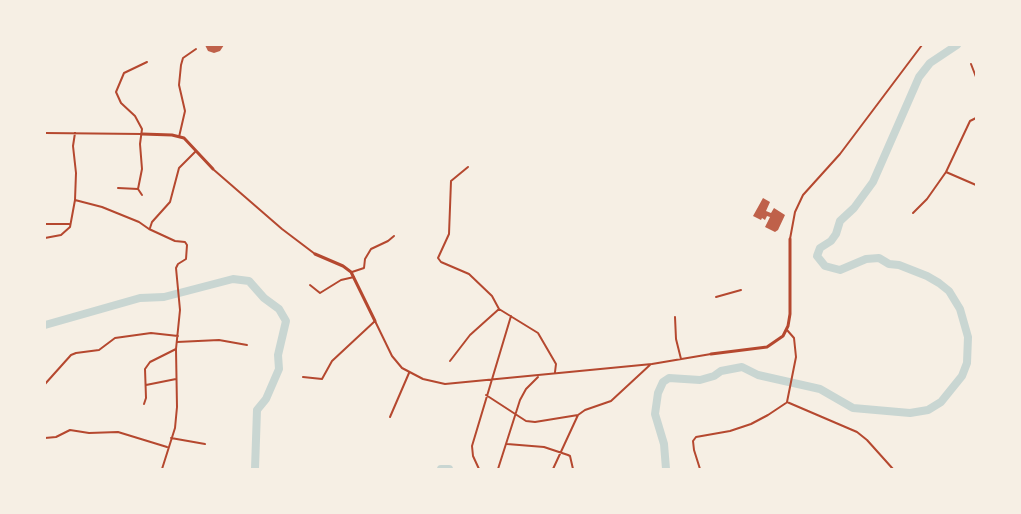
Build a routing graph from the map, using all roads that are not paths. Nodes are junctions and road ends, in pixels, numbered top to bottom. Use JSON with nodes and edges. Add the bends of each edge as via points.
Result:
{"nodes":[{"id":1,"x":922,"y":45,"type":"edge"},
{"id":2,"x":196,"y":49,"type":"dead end"},
{"id":3,"x":147,"y":62,"type":"dead end"},
{"id":4,"x":970,"y":64,"type":"dead end"},
{"id":5,"x":976,"y":77,"type":"edge"},
{"id":6,"x":976,"y":118,"type":"edge"},
{"id":7,"x":45,"y":133,"type":"edge"},
{"id":8,"x":75,"y":133,"type":"junction"},
{"id":9,"x":142,"y":134,"type":"junction"},
{"id":10,"x":179,"y":136,"type":"junction"},
{"id":11,"x":196,"y":151,"type":"junction"},
{"id":12,"x":468,"y":167,"type":"dead end"},
{"id":13,"x":213,"y":169,"type":"joint"},
{"id":14,"x":946,"y":172,"type":"junction"},
{"id":15,"x":976,"y":186,"type":"edge"},
{"id":16,"x":118,"y":188,"type":"dead end"},
{"id":17,"x":138,"y":189,"type":"junction"},
{"id":18,"x":142,"y":195,"type":"dead end"},
{"id":19,"x":75,"y":200,"type":"junction"},
{"id":20,"x":913,"y":213,"type":"dead end"},
{"id":21,"x":70,"y":224,"type":"junction"},
{"id":22,"x":45,"y":225,"type":"edge"},
{"id":23,"x":149,"y":229,"type":"junction"},
{"id":24,"x":394,"y":236,"type":"dead end"},
{"id":25,"x":45,"y":238,"type":"edge"},
{"id":26,"x":790,"y":239,"type":"joint"},
{"id":27,"x":315,"y":254,"type":"joint"},
{"id":28,"x":351,"y":273,"type":"junction"},
{"id":29,"x":354,"y":277,"type":"junction"},
{"id":30,"x":310,"y":285,"type":"dead end"},
{"id":31,"x":741,"y":290,"type":"dead end"},
{"id":32,"x":716,"y":297,"type":"dead end"},
{"id":33,"x":499,"y":309,"type":"junction"},
{"id":34,"x":511,"y":316,"type":"junction"},
{"id":35,"x":675,"y":317,"type":"dead end"},
{"id":36,"x":375,"y":321,"type":"junction"},
{"id":37,"x":787,"y":330,"type":"junction"},
{"id":38,"x":178,"y":336,"type":"junction"},
{"id":39,"x":177,"y":342,"type":"junction"},
{"id":40,"x":247,"y":345,"type":"dead end"},
{"id":41,"x":176,"y":349,"type":"junction"},
{"id":42,"x":711,"y":354,"type":"joint"},
{"id":43,"x":681,"y":359,"type":"junction"},
{"id":44,"x":450,"y":361,"type":"dead end"},
{"id":45,"x":652,"y":363,"type":"junction"},
{"id":46,"x":409,"y":373,"type":"junction"},
{"id":47,"x":555,"y":374,"type":"junction"},
{"id":48,"x":538,"y":376,"type":"junction"},
{"id":49,"x":303,"y":377,"type":"dead end"},
{"id":50,"x":176,"y":379,"type":"junction"},
{"id":51,"x":491,"y":380,"type":"junction"},
{"id":52,"x":45,"y":384,"type":"edge"},
{"id":53,"x":146,"y":385,"type":"junction"},
{"id":54,"x":486,"y":395,"type":"junction"},
{"id":55,"x":787,"y":401,"type":"junction"},
{"id":56,"x":144,"y":404,"type":"dead end"},
{"id":57,"x":578,"y":415,"type":"junction"},
{"id":58,"x":515,"y":416,"type":"junction"},
{"id":59,"x":390,"y":417,"type":"dead end"},
{"id":60,"x":45,"y":438,"type":"edge"},
{"id":61,"x":171,"y":438,"type":"junction"},
{"id":62,"x":506,"y":443,"type":"junction"},
{"id":63,"x":205,"y":444,"type":"dead end"},
{"id":64,"x":168,"y":447,"type":"junction"},
{"id":65,"x":562,"y":453,"type":"junction"},
{"id":66,"x":162,"y":469,"type":"edge"},
{"id":67,"x":478,"y":469,"type":"edge"},
{"id":68,"x":498,"y":469,"type":"edge"},
{"id":69,"x":553,"y":469,"type":"edge"},
{"id":70,"x":573,"y":469,"type":"edge"},
{"id":71,"x":700,"y":469,"type":"edge"},
{"id":72,"x":893,"y":469,"type":"edge"}],
"edges":[{"from":1,"to":26,"type":"street","via":[[804,195],[795,212]]},
{"from":2,"to":10,"type":"street","via":[[183,57],[181,65],[179,85],[185,111]]},
{"from":3,"to":9,"type":"street","via":[[124,74],[116,92],[121,104],[135,116]]},
{"from":4,"to":5,"type":"street"},
{"from":6,"to":14,"type":"street","via":[[970,121]]},
{"from":7,"to":8,"type":"street"},
{"from":8,"to":9,"type":"street"},
{"from":8,"to":19,"type":"street"},
{"from":9,"to":10,"type":"street"},
{"from":9,"to":17,"type":"street"},
{"from":10,"to":11,"type":"street"},
{"from":11,"to":13,"type":"street"},
{"from":11,"to":23,"type":"street","via":[[179,168],[170,202]]},
{"from":12,"to":33,"type":"street","via":[[451,181],[449,234],[438,258],[469,274],[492,296]]},
{"from":13,"to":27,"type":"street"},
{"from":14,"to":15,"type":"street"},
{"from":14,"to":20,"type":"street"},
{"from":16,"to":17,"type":"street"},
{"from":17,"to":18,"type":"street"},
{"from":19,"to":21,"type":"street"},
{"from":19,"to":23,"type":"street","via":[[102,207]]},
{"from":21,"to":22,"type":"street"},
{"from":21,"to":25,"type":"street","via":[[61,235]]},
{"from":23,"to":38,"type":"street","via":[[186,243],[187,257],[176,268]]},
{"from":24,"to":28,"type":"street","via":[[371,249],[364,268]]},
{"from":26,"to":37,"type":"street"},
{"from":27,"to":28,"type":"street"},
{"from":28,"to":29,"type":"street"},
{"from":29,"to":30,"type":"street","via":[[320,293]]},
{"from":29,"to":36,"type":"street"},
{"from":31,"to":32,"type":"street"},
{"from":33,"to":34,"type":"street"},
{"from":33,"to":44,"type":"street","via":[[470,335]]},
{"from":34,"to":47,"type":"street","via":[[538,333],[556,363]]},
{"from":34,"to":51,"type":"street"},
{"from":35,"to":43,"type":"street"},
{"from":36,"to":46,"type":"street","via":[[392,356]]},
{"from":36,"to":49,"type":"street","via":[[332,361],[322,379]]},
{"from":37,"to":42,"type":"street","via":[[767,347]]},
{"from":37,"to":55,"type":"street","via":[[794,338],[794,367]]},
{"from":38,"to":39,"type":"street"},
{"from":38,"to":52,"type":"street","via":[[151,333],[115,338],[99,350],[76,352]]},
{"from":39,"to":40,"type":"street","via":[[219,340]]},
{"from":39,"to":41,"type":"street"},
{"from":41,"to":50,"type":"street"},
{"from":41,"to":53,"type":"street","via":[[147,366]]},
{"from":42,"to":43,"type":"street"},
{"from":43,"to":45,"type":"street"},
{"from":45,"to":47,"type":"street"},
{"from":45,"to":57,"type":"street","via":[[611,401]]},
{"from":46,"to":51,"type":"street","via":[[445,384]]},
{"from":46,"to":59,"type":"street"},
{"from":47,"to":48,"type":"street"},
{"from":48,"to":51,"type":"street"},
{"from":48,"to":58,"type":"street","via":[[522,394]]},
{"from":50,"to":53,"type":"street"},
{"from":50,"to":61,"type":"street","via":[[177,407]]},
{"from":51,"to":54,"type":"street"},
{"from":53,"to":56,"type":"street"},
{"from":54,"to":58,"type":"street"},
{"from":54,"to":67,"type":"street","via":[[472,446]]},
{"from":55,"to":71,"type":"street","via":[[751,424],[696,437],[694,450]]},
{"from":55,"to":72,"type":"street","via":[[857,432]]},
{"from":57,"to":58,"type":"street","via":[[535,422]]},
{"from":57,"to":65,"type":"street"},
{"from":58,"to":62,"type":"street"},
{"from":60,"to":64,"type":"street","via":[[70,430],[118,432]]},
{"from":61,"to":63,"type":"street"},
{"from":61,"to":64,"type":"street"},
{"from":62,"to":65,"type":"street"},
{"from":62,"to":68,"type":"street"},
{"from":64,"to":66,"type":"street"},
{"from":65,"to":69,"type":"street"},
{"from":65,"to":70,"type":"street","via":[[570,456]]}]}
